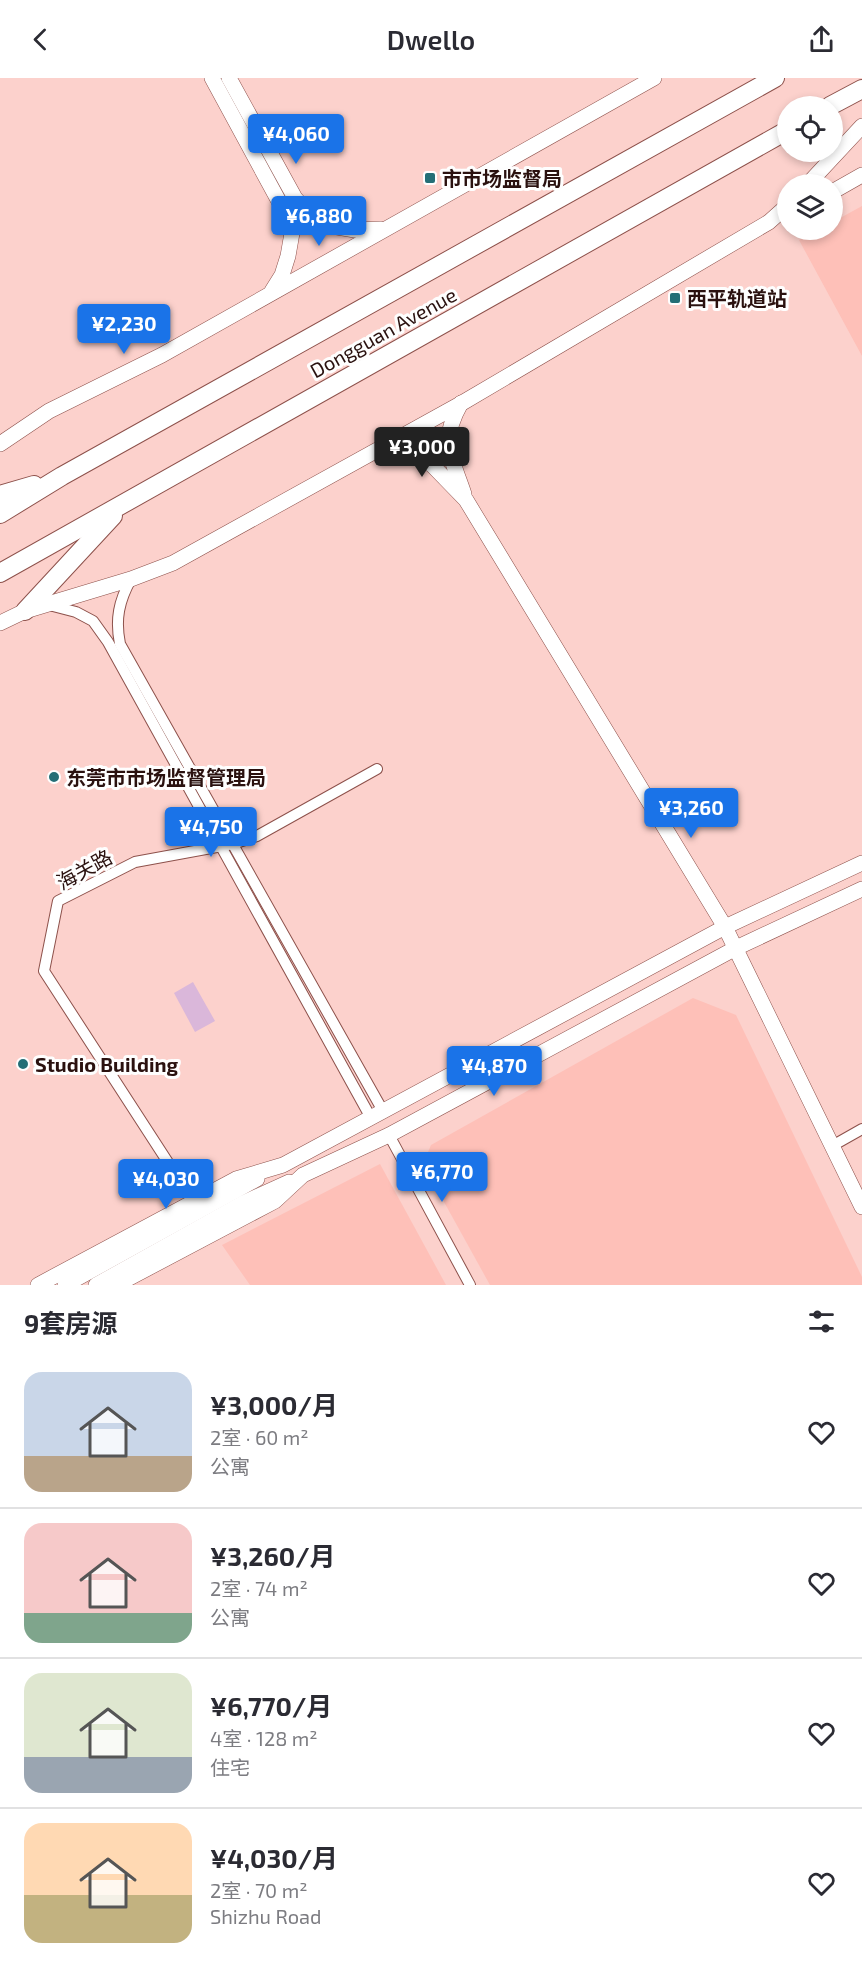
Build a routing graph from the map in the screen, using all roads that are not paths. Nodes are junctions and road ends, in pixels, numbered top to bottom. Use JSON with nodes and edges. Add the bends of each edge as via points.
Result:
{"nodes":[{"id":1,"x":212,"y":78,"type":"edge"},
{"id":2,"x":229,"y":78,"type":"edge"},
{"id":3,"x":654,"y":78,"type":"edge"},
{"id":4,"x":775,"y":78,"type":"edge"},
{"id":5,"x":862,"y":89,"type":"edge"},
{"id":6,"x":843,"y":99,"type":"edge"},
{"id":7,"x":862,"y":126,"type":"edge"},
{"id":8,"x":777,"y":136,"type":"edge"},
{"id":9,"x":817,"y":174,"type":"edge"},
{"id":10,"x":862,"y":175,"type":"edge"},
{"id":11,"x":843,"y":186,"type":"edge"},
{"id":12,"x":777,"y":214,"type":"edge"},
{"id":13,"x":777,"y":218,"type":"edge"},
{"id":14,"x":769,"y":222,"type":"junction"},
{"id":15,"x":384,"y":229,"type":"junction"},
{"id":16,"x":270,"y":293,"type":"junction"},
{"id":17,"x":462,"y":403,"type":"junction"},
{"id":18,"x":0,"y":444,"type":"edge"},
{"id":19,"x":385,"y":446,"type":"junction"},
{"id":20,"x":62,"y":476,"type":"junction"},
{"id":21,"x":0,"y":495,"type":"edge"},
{"id":22,"x":466,"y":500,"type":"junction"},
{"id":23,"x":124,"y":504,"type":"junction"},
{"id":24,"x":0,"y":514,"type":"edge"},
{"id":25,"x":0,"y":573,"type":"edge"},
{"id":26,"x":131,"y":579,"type":"junction"},
{"id":27,"x":45,"y":604,"type":"junction"},
{"id":28,"x":25,"y":611,"type":"junction"},
{"id":29,"x":0,"y":622,"type":"edge"},
{"id":30,"x":377,"y":769,"type":"dead end"},
{"id":31,"x":233,"y":844,"type":"junction"},
{"id":32,"x":221,"y":846,"type":"junction"},
{"id":33,"x":862,"y":863,"type":"edge"},
{"id":34,"x":862,"y":890,"type":"edge"},
{"id":35,"x":725,"y":927,"type":"junction"},
{"id":36,"x":736,"y":948,"type":"junction"},
{"id":37,"x":377,"y":1115,"type":"junction"},
{"id":38,"x":862,"y":1129,"type":"edge"},
{"id":39,"x":389,"y":1135,"type":"junction"},
{"id":40,"x":832,"y":1146,"type":"junction"},
{"id":41,"x":284,"y":1165,"type":"junction"},
{"id":42,"x":303,"y":1175,"type":"junction"},
{"id":43,"x":193,"y":1202,"type":"junction"},
{"id":44,"x":862,"y":1207,"type":"edge"},
{"id":45,"x":38,"y":1285,"type":"edge"},
{"id":46,"x":65,"y":1285,"type":"edge"},
{"id":47,"x":96,"y":1285,"type":"edge"},
{"id":48,"x":116,"y":1285,"type":"edge"},
{"id":49,"x":470,"y":1285,"type":"edge"}],
"edges":[{"from":1,"to":16,"type":"street","via":[[282,207],[292,233],[282,275]]},
{"from":2,"to":15,"type":"street","via":[[295,198],[314,219],[355,230]]},
{"from":3,"to":15,"type":"street"},
{"from":4,"to":20,"type":"main road","name":"Dongguan Avenue"},
{"from":5,"to":6,"type":"main road"},
{"from":7,"to":9,"type":"street"},
{"from":8,"to":23,"type":"main road","name":"Dongguan Avenue"},
{"from":10,"to":11,"type":"street"},
{"from":12,"to":14,"type":"street"},
{"from":13,"to":14,"type":"street"},
{"from":14,"to":17,"type":"street"},
{"from":15,"to":16,"type":"street"},
{"from":16,"to":18,"type":"street","via":[[162,355],[49,411]]},
{"from":17,"to":19,"type":"street"},
{"from":17,"to":22,"type":"street","via":[[448,433],[449,452]]},
{"from":19,"to":22,"type":"street","via":[[414,454],[432,465]]},
{"from":19,"to":26,"type":"street","via":[[173,563]]},
{"from":20,"to":21,"type":"main road"},
{"from":20,"to":24,"type":"main road","name":"Dongguan Avenue"},
{"from":22,"to":35,"type":"street"},
{"from":23,"to":25,"type":"main road","name":"Dongguan Avenue"},
{"from":23,"to":28,"type":"main road"},
{"from":26,"to":27,"type":"street"},
{"from":26,"to":31,"type":"street","via":[[117,615],[120,644]]},
{"from":27,"to":28,"type":"street"},
{"from":27,"to":32,"type":"street","via":[[93,621]]},
{"from":28,"to":29,"type":"street"},
{"from":30,"to":31,"type":"street","name":"海关路","via":[[257,836]]},
{"from":31,"to":32,"type":"street","name":"海关路"},
{"from":31,"to":37,"type":"street"},
{"from":32,"to":37,"type":"street"},
{"from":32,"to":43,"type":"street","name":"海关路","via":[[135,862],[58,901],[44,971]]},
{"from":33,"to":35,"type":"street"},
{"from":34,"to":36,"type":"street"},
{"from":35,"to":36,"type":"street"},
{"from":35,"to":37,"type":"street"},
{"from":36,"to":39,"type":"street"},
{"from":36,"to":40,"type":"street"},
{"from":37,"to":41,"type":"street"},
{"from":38,"to":40,"type":"street"},
{"from":39,"to":42,"type":"street"},
{"from":39,"to":49,"type":"street"},
{"from":40,"to":44,"type":"street"},
{"from":41,"to":43,"type":"street","via":[[236,1179]]},
{"from":41,"to":46,"type":"street"},
{"from":42,"to":47,"type":"street"},
{"from":42,"to":48,"type":"street","via":[[275,1200]]},
{"from":43,"to":45,"type":"street"}]}
